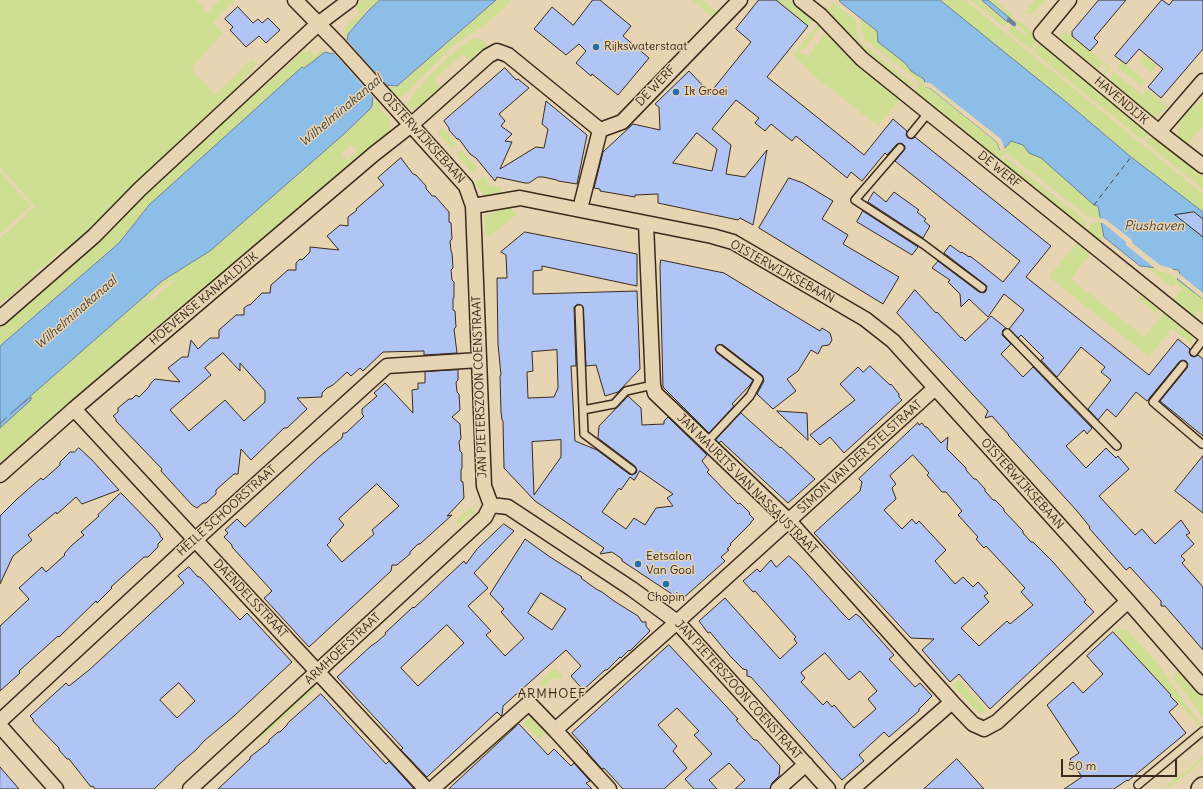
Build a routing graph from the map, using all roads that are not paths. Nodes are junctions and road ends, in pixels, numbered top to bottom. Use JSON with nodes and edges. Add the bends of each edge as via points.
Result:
{"nodes":[{"id":1,"x":295,"y":0,"type":"edge"},
{"id":2,"x":350,"y":0,"type":"edge"},
{"id":3,"x":740,"y":0,"type":"edge"},
{"id":4,"x":801,"y":0,"type":"edge"},
{"id":5,"x":1069,"y":0,"type":"edge"},
{"id":6,"x":318,"y":24,"type":"junction"},
{"id":7,"x":1203,"y":81,"type":"edge"},
{"id":8,"x":929,"y":112,"type":"junction"},
{"id":9,"x":411,"y":125,"type":"junction"},
{"id":10,"x":600,"y":130,"type":"junction"},
{"id":11,"x":1159,"y":132,"type":"junction"},
{"id":12,"x":911,"y":134,"type":"dead end"},
{"id":13,"x":900,"y":148,"type":"dead end"},
{"id":14,"x":1203,"y":166,"type":"edge"},
{"id":15,"x":582,"y":201,"type":"dead end"},
{"id":16,"x":473,"y":206,"type":"junction"},
{"id":17,"x":646,"y":224,"type":"junction"},
{"id":18,"x":982,"y":288,"type":"dead end"},
{"id":19,"x":579,"y":309,"type":"dead end"},
{"id":20,"x":0,"y":318,"type":"edge"},
{"id":21,"x":1007,"y":333,"type":"dead end"},
{"id":22,"x":1203,"y":334,"type":"edge"},
{"id":23,"x":1203,"y":340,"type":"edge"},
{"id":24,"x":720,"y":350,"type":"dead end"},
{"id":25,"x":1194,"y":352,"type":"dead end"},
{"id":26,"x":479,"y":360,"type":"junction"},
{"id":27,"x":1183,"y":366,"type":"dead end"},
{"id":28,"x":653,"y":385,"type":"junction"},
{"id":29,"x":935,"y":388,"type":"junction"},
{"id":30,"x":74,"y":409,"type":"junction"},
{"id":31,"x":583,"y":410,"type":"junction"},
{"id":32,"x":706,"y":443,"type":"junction"},
{"id":33,"x":1202,"y":444,"type":"dead end"},
{"id":34,"x":1117,"y":446,"type":"dead end"},
{"id":35,"x":632,"y":470,"type":"dead end"},
{"id":36,"x":0,"y":475,"type":"edge"},
{"id":37,"x":491,"y":505,"type":"junction"},
{"id":38,"x":789,"y":521,"type":"junction"},
{"id":39,"x":195,"y":540,"type":"junction"},
{"id":40,"x":1128,"y":601,"type":"junction"},
{"id":41,"x":677,"y":622,"type":"junction"},
{"id":42,"x":318,"y":672,"type":"junction"},
{"id":43,"x":1203,"y":687,"type":"edge"},
{"id":44,"x":952,"y":702,"type":"junction"},
{"id":45,"x":0,"y":721,"type":"edge"},
{"id":46,"x":0,"y":726,"type":"edge"},
{"id":47,"x":555,"y":730,"type":"junction"},
{"id":48,"x":1203,"y":731,"type":"edge"},
{"id":49,"x":806,"y":764,"type":"junction"},
{"id":50,"x":1138,"y":785,"type":"dead end"},
{"id":51,"x":56,"y":789,"type":"edge"},
{"id":52,"x":190,"y":789,"type":"edge"},
{"id":53,"x":426,"y":789,"type":"edge"},
{"id":54,"x":432,"y":789,"type":"edge"},
{"id":55,"x":609,"y":789,"type":"edge"},
{"id":56,"x":778,"y":789,"type":"edge"},
{"id":57,"x":828,"y":789,"type":"edge"},
{"id":58,"x":852,"y":789,"type":"edge"}],
"edges":[{"from":1,"to":6,"type":"street","name":"OISTERWIJKSEBAAN"},
{"from":2,"to":6,"type":"street"},
{"from":3,"to":10,"type":"street","name":"DE WERF","via":[[622,122]]},
{"from":4,"to":8,"type":"street","name":"DE WERF","via":[[821,16],[862,59]]},
{"from":5,"to":11,"type":"street","name":"HAVENDIJK","via":[[1041,34]]},
{"from":6,"to":9,"type":"street","name":"OISTERWIJKSEBAAN"},
{"from":6,"to":20,"type":"street","via":[[145,184],[94,236]]},
{"from":7,"to":11,"type":"street"},
{"from":8,"to":12,"type":"lane"},
{"from":8,"to":22,"type":"street","name":"DE WERF"},
{"from":9,"to":10,"type":"street","name":"HOEVENSE KANAALDIJK","via":[[488,56],[497,51],[508,55]]},
{"from":9,"to":16,"type":"street","name":"OISTERWIJKSEBAAN","via":[[466,186]]},
{"from":9,"to":30,"type":"street","name":"HOEVENSE KANAALDIJK"},
{"from":10,"to":15,"type":"street"},
{"from":11,"to":14,"type":"street","name":"HAVENDIJK"},
{"from":13,"to":18,"type":"lane","via":[[855,200],[923,244]]},
{"from":16,"to":17,"type":"street","name":"OISTERWIJKSEBAAN","via":[[520,198]]},
{"from":16,"to":26,"type":"street","name":"JAN PIETERSZOON COENSTRAAT"},
{"from":17,"to":28,"type":"street","name":"JAN MAURITS VAN NASSAUSTRAAT"},
{"from":17,"to":29,"type":"street","name":"OISTERWIJKSEBAAN","via":[[733,242],[865,319],[893,341]]},
{"from":19,"to":31,"type":"lane"},
{"from":21,"to":34,"type":"lane"},
{"from":23,"to":25,"type":"lane"},
{"from":24,"to":32,"type":"lane","via":[[759,379],[750,396]]},
{"from":26,"to":37,"type":"street","name":"JAN PIETERSZOON COENSTRAAT","via":[[484,486]]},
{"from":26,"to":39,"type":"street","name":"HEILE SCHOORSTRAAT","via":[[387,366]]},
{"from":27,"to":33,"type":"lane","via":[[1153,402]]},
{"from":28,"to":31,"type":"lane","via":[[626,391],[614,404]]},
{"from":28,"to":32,"type":"street","name":"JAN MAURITS VAN NASSAUSTRAAT","via":[[660,399]]},
{"from":29,"to":38,"type":"street","name":"SIMON VAN DER STELSTRAAT"},
{"from":29,"to":40,"type":"street","name":"OISTERWIJKSEBAAN"},
{"from":30,"to":36,"type":"street","name":"HOEVENSE KANAALDIJK"},
{"from":30,"to":39,"type":"street","name":"DAENDELSSTRAAT"},
{"from":31,"to":35,"type":"lane","via":[[584,434]]},
{"from":32,"to":38,"type":"street","name":"JAN MAURITS VAN NASSAUSTRAAT"},
{"from":37,"to":41,"type":"street","name":"JAN PIETERSZOON COENSTRAAT","via":[[508,507]]},
{"from":37,"to":42,"type":"street","name":"ARMHOEFSTRAAT","via":[[485,517]]},
{"from":38,"to":41,"type":"street","name":"SIMON VAN DER STELSTRAAT"},
{"from":38,"to":44,"type":"street","name":"JAN MAURITS VAN NASSAUSTRAAT"},
{"from":39,"to":42,"type":"street","name":"DAENDELSSTRAAT"},
{"from":39,"to":45,"type":"street","name":"HEILE SCHOORSTRAAT"},
{"from":40,"to":43,"type":"street","name":"OISTERWIJKSEBAAN"},
{"from":40,"to":44,"type":"street","name":"JAN MAURITS VAN NASSAUSTRAAT","via":[[996,722],[984,729],[972,724]]},
{"from":41,"to":47,"type":"street","name":"SIMON VAN DER STELSTRAAT"},
{"from":41,"to":49,"type":"street","name":"JAN PIETERSZOON COENSTRAAT"},
{"from":42,"to":52,"type":"street","name":"ARMHOEFSTRAAT"},
{"from":42,"to":53,"type":"street","name":"DAENDELSSTRAAT"},
{"from":44,"to":58,"type":"street"},
{"from":46,"to":51,"type":"street"},
{"from":47,"to":54,"type":"street","via":[[530,702]]},
{"from":47,"to":55,"type":"street"},
{"from":48,"to":50,"type":"lane"},
{"from":49,"to":56,"type":"street"},
{"from":49,"to":57,"type":"street","name":"JAN PIETERSZOON COENSTRAAT"}]}
